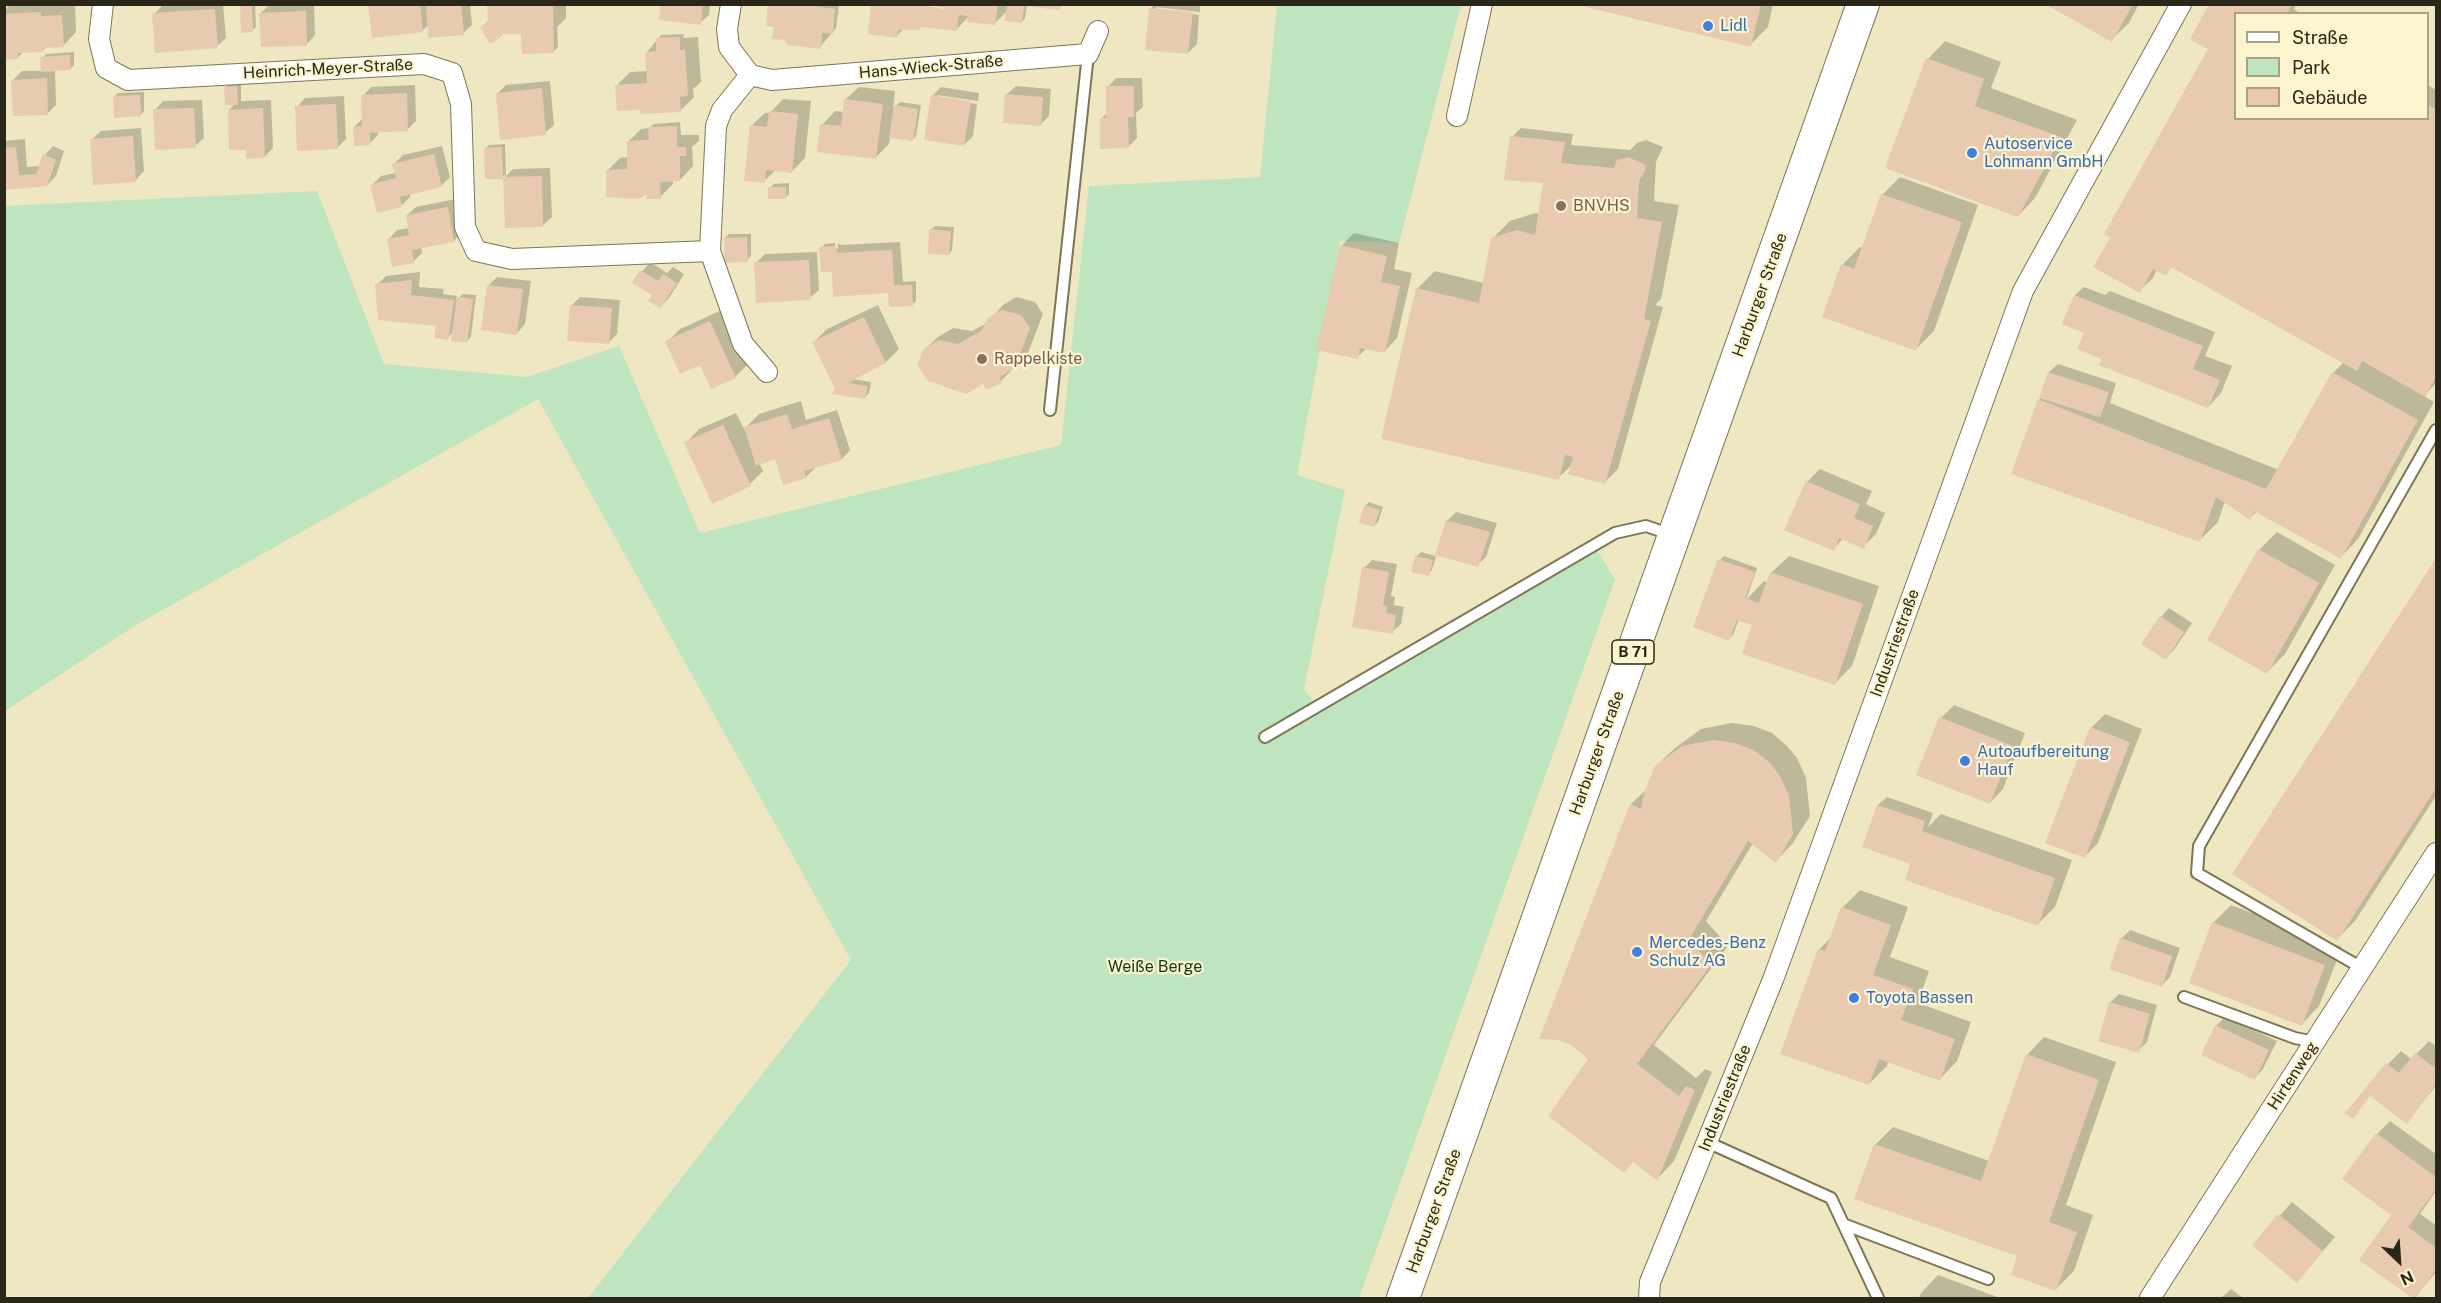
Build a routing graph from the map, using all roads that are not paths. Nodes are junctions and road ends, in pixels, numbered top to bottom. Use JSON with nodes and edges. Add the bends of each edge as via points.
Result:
{"nodes":[{"id":1,"x":104,"y":4,"type":"edge"},
{"id":2,"x":731,"y":4,"type":"edge"},
{"id":3,"x":1482,"y":4,"type":"edge"},
{"id":4,"x":1863,"y":4,"type":"edge"},
{"id":5,"x":2181,"y":4,"type":"edge"},
{"id":6,"x":1098,"y":31,"type":"dead end"},
{"id":7,"x":1088,"y":54,"type":"junction"},
{"id":8,"x":750,"y":75,"type":"junction"},
{"id":9,"x":1457,"y":116,"type":"dead end"},
{"id":10,"x":710,"y":251,"type":"junction"},
{"id":11,"x":767,"y":372,"type":"dead end"},
{"id":12,"x":1050,"y":410,"type":"dead end"},
{"id":13,"x":2436,"y":430,"type":"edge"},
{"id":14,"x":1675,"y":535,"type":"junction"},
{"id":15,"x":1265,"y":737,"type":"dead end"},
{"id":16,"x":2436,"y":853,"type":"edge"},
{"id":17,"x":2362,"y":968,"type":"junction"},
{"id":18,"x":2184,"y":997,"type":"dead end"},
{"id":19,"x":2315,"y":1042,"type":"junction"},
{"id":20,"x":1707,"y":1143,"type":"junction"},
{"id":21,"x":1843,"y":1224,"type":"junction"},
{"id":22,"x":1988,"y":1279,"type":"dead end"},
{"id":23,"x":1403,"y":1299,"type":"edge"},
{"id":24,"x":1649,"y":1299,"type":"edge"},
{"id":25,"x":1878,"y":1299,"type":"edge"},
{"id":26,"x":2150,"y":1299,"type":"edge"}],
"edges":[{"from":1,"to":10,"type":"street","name":"Heinrich-Meyer-Straße","via":[[99,39],[106,68],[128,80],[423,64],[452,73],[461,104],[465,227],[476,251],[512,260]]},
{"from":2,"to":8,"type":"street","via":[[729,47]]},
{"from":3,"to":9,"type":"street"},
{"from":4,"to":14,"type":"main road","name":"Harburger Straße","number":"B 71"},
{"from":5,"to":20,"type":"street","name":"Industriestraße","via":[[2023,291],[1774,977]]},
{"from":6,"to":7,"type":"street"},
{"from":7,"to":8,"type":"street","name":"Hans-Wieck-Straße","via":[[772,80]]},
{"from":7,"to":12,"type":"lane"},
{"from":8,"to":10,"type":"street","via":[[722,110],[716,126]]},
{"from":10,"to":11,"type":"street","via":[[743,344]]},
{"from":13,"to":17,"type":"lane","via":[[2199,846],[2197,873]]},
{"from":14,"to":15,"type":"lane","via":[[1647,526],[1615,533]]},
{"from":14,"to":23,"type":"main road","name":"Harburger Straße","number":"B 71"},
{"from":16,"to":17,"type":"street","name":"Hirtenweg"},
{"from":17,"to":19,"type":"street","name":"Hirtenweg"},
{"from":18,"to":19,"type":"lane"},
{"from":19,"to":26,"type":"street","name":"Hirtenweg"},
{"from":20,"to":21,"type":"lane","via":[[1831,1198]]},
{"from":20,"to":24,"type":"street","name":"Industriestraße","via":[[1650,1282]]},
{"from":21,"to":22,"type":"lane"},
{"from":21,"to":25,"type":"lane"}]}
